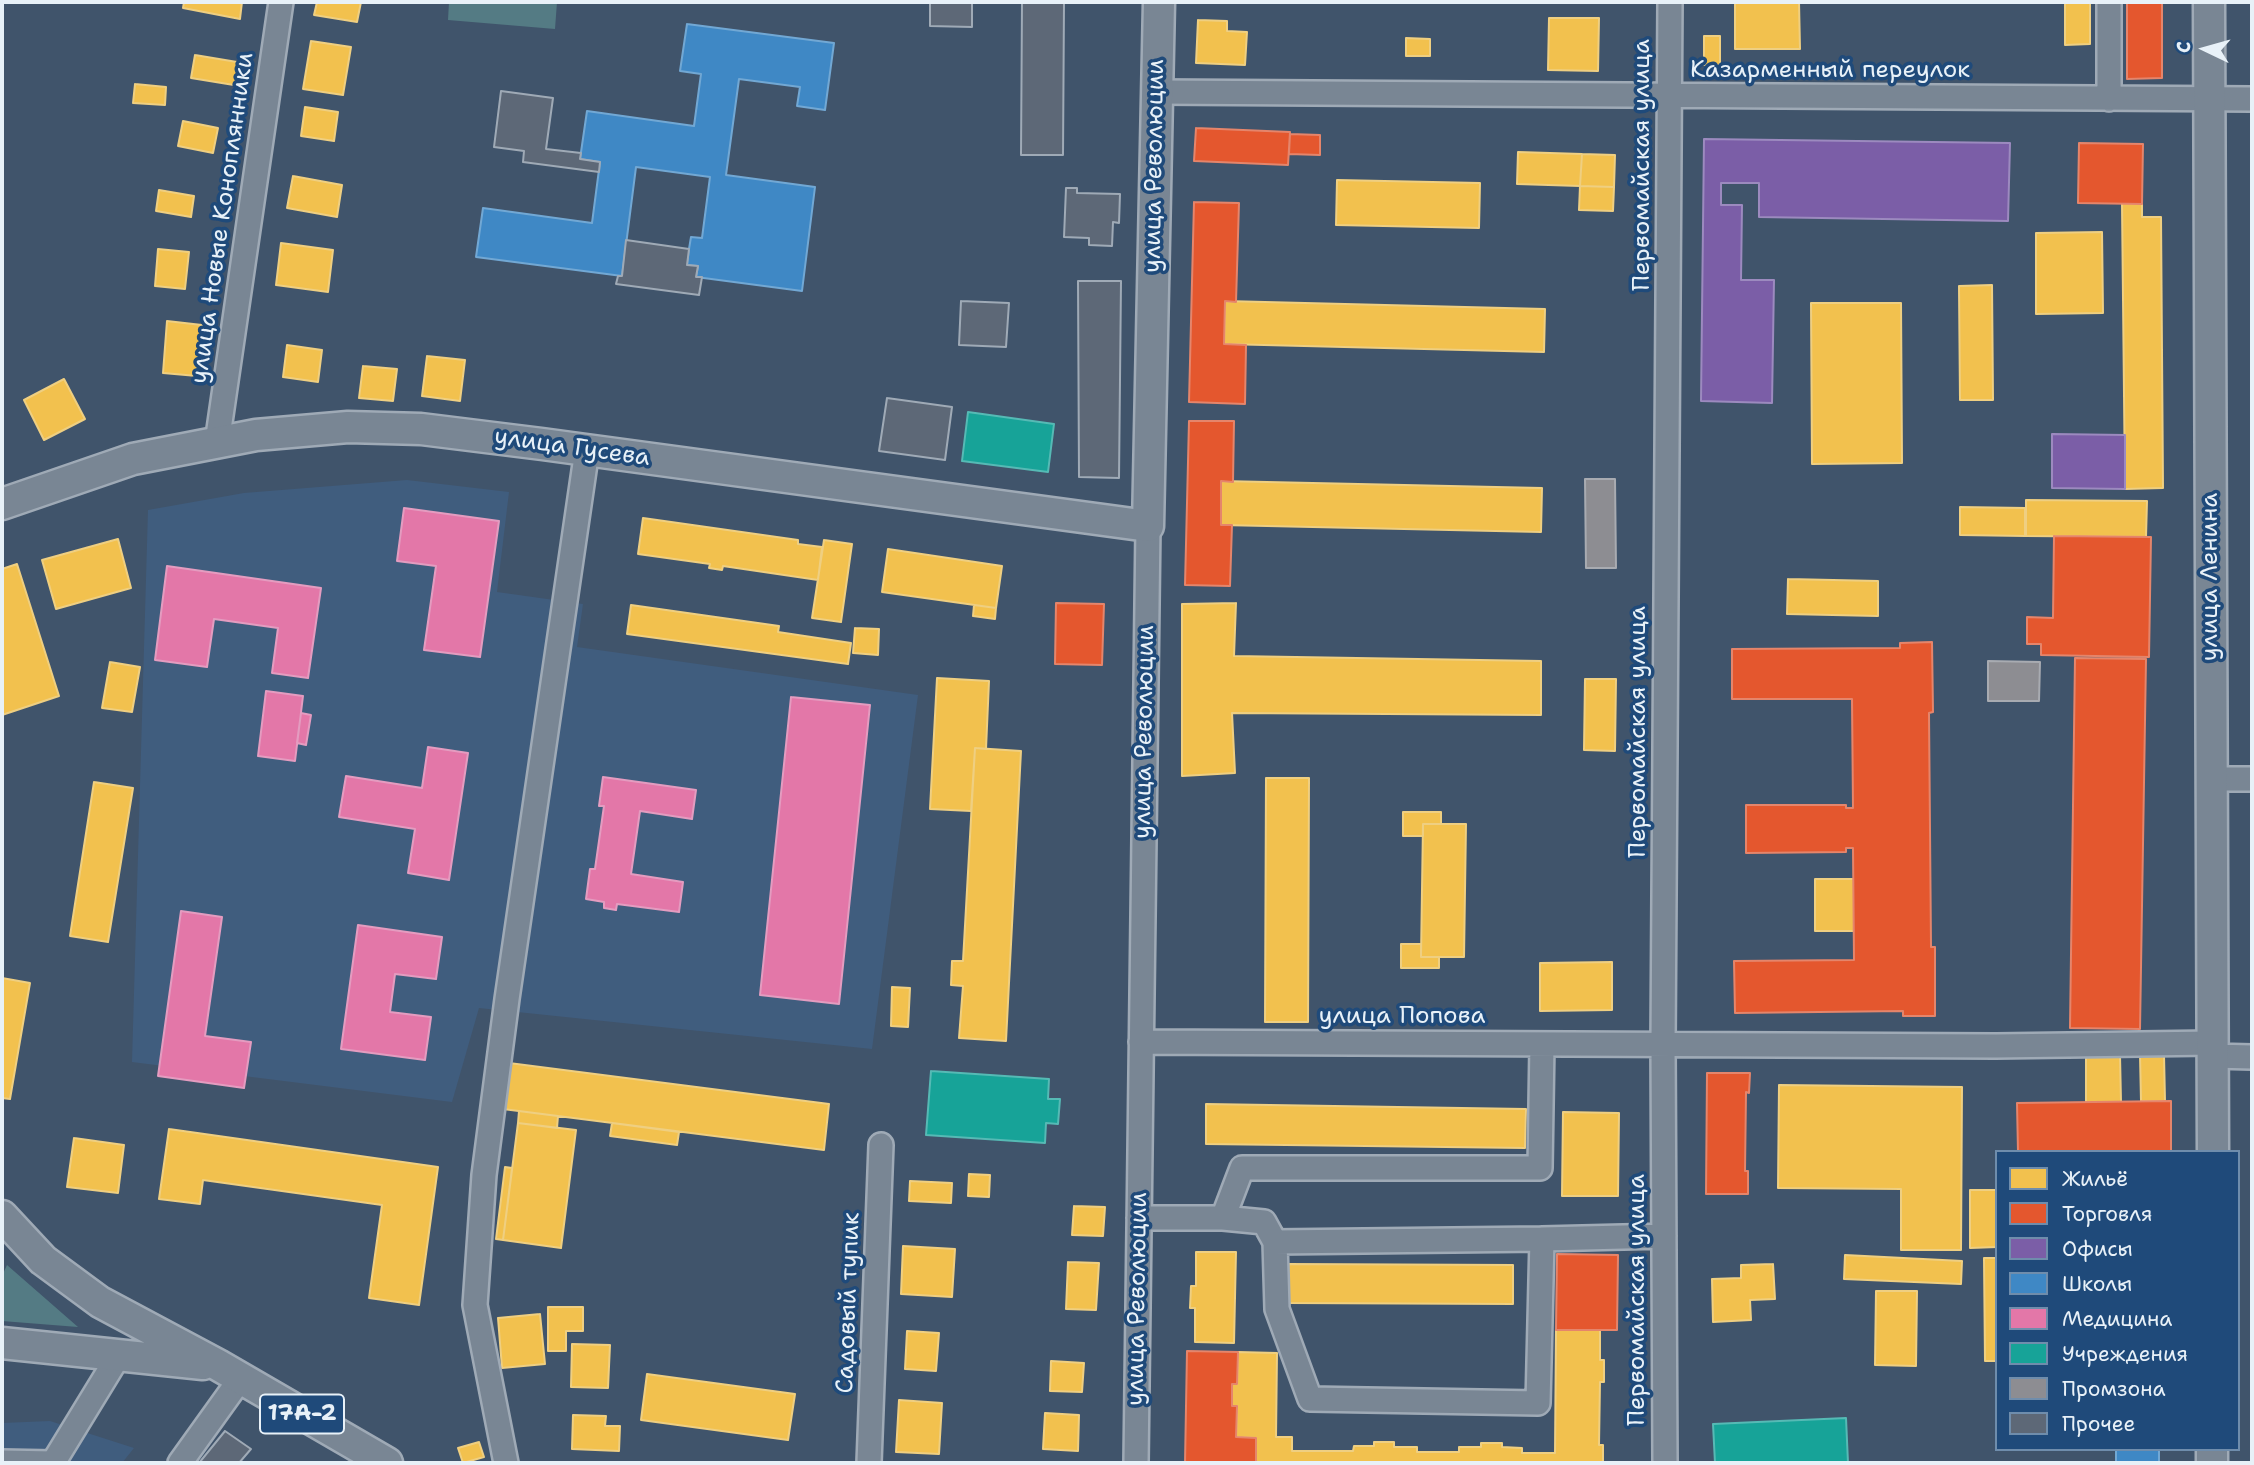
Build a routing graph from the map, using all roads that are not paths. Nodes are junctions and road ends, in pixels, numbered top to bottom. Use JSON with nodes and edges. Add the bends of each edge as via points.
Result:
{"nodes":[{"id":1,"x":281,"y":2,"type":"edge"},
{"id":2,"x":1158,"y":2,"type":"edge"},
{"id":3,"x":1670,"y":2,"type":"edge"},
{"id":4,"x":2109,"y":2,"type":"edge"},
{"id":5,"x":2209,"y":2,"type":"edge"},
{"id":6,"x":1157,"y":92,"type":"junction"},
{"id":7,"x":1670,"y":96,"type":"junction"},
{"id":8,"x":2109,"y":99,"type":"junction"},
{"id":9,"x":2252,"y":99,"type":"edge"},
{"id":10,"x":2209,"y":101,"type":"junction"},
{"id":11,"x":218,"y":443,"type":"junction"},
{"id":12,"x":587,"y":450,"type":"junction"},
{"id":13,"x":2,"y":504,"type":"edge"},
{"id":14,"x":1148,"y":526,"type":"junction"},
{"id":15,"x":2212,"y":779,"type":"junction"},
{"id":16,"x":2252,"y":779,"type":"edge"},
{"id":17,"x":1141,"y":1042,"type":"junction"},
{"id":18,"x":1542,"y":1044,"type":"junction"},
{"id":19,"x":1663,"y":1044,"type":"junction"},
{"id":20,"x":2213,"y":1049,"type":"junction"},
{"id":21,"x":2252,"y":1057,"type":"edge"},
{"id":22,"x":881,"y":1145,"type":"dead end"},
{"id":23,"x":2213,"y":1150,"type":"edge"},
{"id":24,"x":2,"y":1216,"type":"edge"},
{"id":25,"x":1223,"y":1218,"type":"junction"},
{"id":26,"x":1139,"y":1219,"type":"junction"},
{"id":27,"x":1664,"y":1236,"type":"junction"},
{"id":28,"x":1542,"y":1239,"type":"junction"},
{"id":29,"x":1275,"y":1241,"type":"junction"},
{"id":30,"x":2,"y":1343,"type":"edge"},
{"id":31,"x":119,"y":1355,"type":"junction"},
{"id":32,"x":230,"y":1372,"type":"junction"},
{"id":33,"x":2,"y":1462,"type":"edge"},
{"id":34,"x":53,"y":1463,"type":"edge"},
{"id":35,"x":180,"y":1463,"type":"edge"},
{"id":36,"x":387,"y":1463,"type":"edge"},
{"id":37,"x":506,"y":1463,"type":"edge"},
{"id":38,"x":869,"y":1463,"type":"edge"},
{"id":39,"x":1136,"y":1463,"type":"edge"},
{"id":40,"x":1665,"y":1463,"type":"edge"}],
"edges":[{"from":1,"to":11,"type":"street","name":"улица Новые Коноплянники"},
{"from":2,"to":6,"type":"main road","name":"улица Революции"},
{"from":3,"to":7,"type":"street","name":"Первомайская улица"},
{"from":4,"to":8,"type":"street"},
{"from":5,"to":10,"type":"main road","name":"улица Ленина"},
{"from":6,"to":7,"type":"street","name":"Казарменный переулок"},
{"from":6,"to":14,"type":"main road","name":"улица Революции"},
{"from":7,"to":8,"type":"street","name":"Казарменный переулок"},
{"from":7,"to":19,"type":"street","name":"Первомайская улица"},
{"from":8,"to":10,"type":"street","name":"Казарменный переулок"},
{"from":9,"to":10,"type":"street","name":"Казарменный переулок"},
{"from":10,"to":15,"type":"main road","name":"улица Ленина"},
{"from":11,"to":12,"type":"main road","name":"улица Гусева","via":[[348,427],[421,429]]},
{"from":11,"to":13,"type":"main road","name":"улица Гусева","via":[[133,459]]},
{"from":12,"to":14,"type":"main road","name":"улица Гусева"},
{"from":12,"to":37,"type":"street","via":[[484,1175],[475,1305]]},
{"from":14,"to":17,"type":"street","name":"улица Революции"},
{"from":15,"to":16,"type":"street"},
{"from":15,"to":20,"type":"main road","name":"улица Ленина"},
{"from":17,"to":18,"type":"street","name":"улица Попова"},
{"from":17,"to":26,"type":"street","name":"улица Революции"},
{"from":18,"to":19,"type":"street","name":"улица Попова"},
{"from":18,"to":25,"type":"street","via":[[1540,1168],[1242,1168]]},
{"from":19,"to":20,"type":"street","name":"улица Попова"},
{"from":19,"to":27,"type":"street","name":"Первомайская улица"},
{"from":20,"to":21,"type":"street","name":"улица Попова"},
{"from":20,"to":23,"type":"main road","name":"улица Ленина"},
{"from":22,"to":38,"type":"street","name":"Садовый тупик"},
{"from":24,"to":32,"type":"main road","via":[[43,1259],[100,1302]]},
{"from":25,"to":26,"type":"street"},
{"from":25,"to":29,"type":"street","via":[[1264,1222]]},
{"from":26,"to":39,"type":"street","name":"улица Революции"},
{"from":27,"to":28,"type":"street"},
{"from":27,"to":40,"type":"street","name":"Первомайская улица"},
{"from":28,"to":29,"type":"street"},
{"from":28,"to":29,"type":"street","via":[[1538,1403],[1310,1399],[1277,1309]]},
{"from":30,"to":31,"type":"main road"},
{"from":31,"to":32,"type":"main road"},
{"from":31,"to":34,"type":"street"},
{"from":32,"to":35,"type":"street"},
{"from":32,"to":36,"type":"main road","number":"17А-2"},
{"from":33,"to":34,"type":"street"}]}
